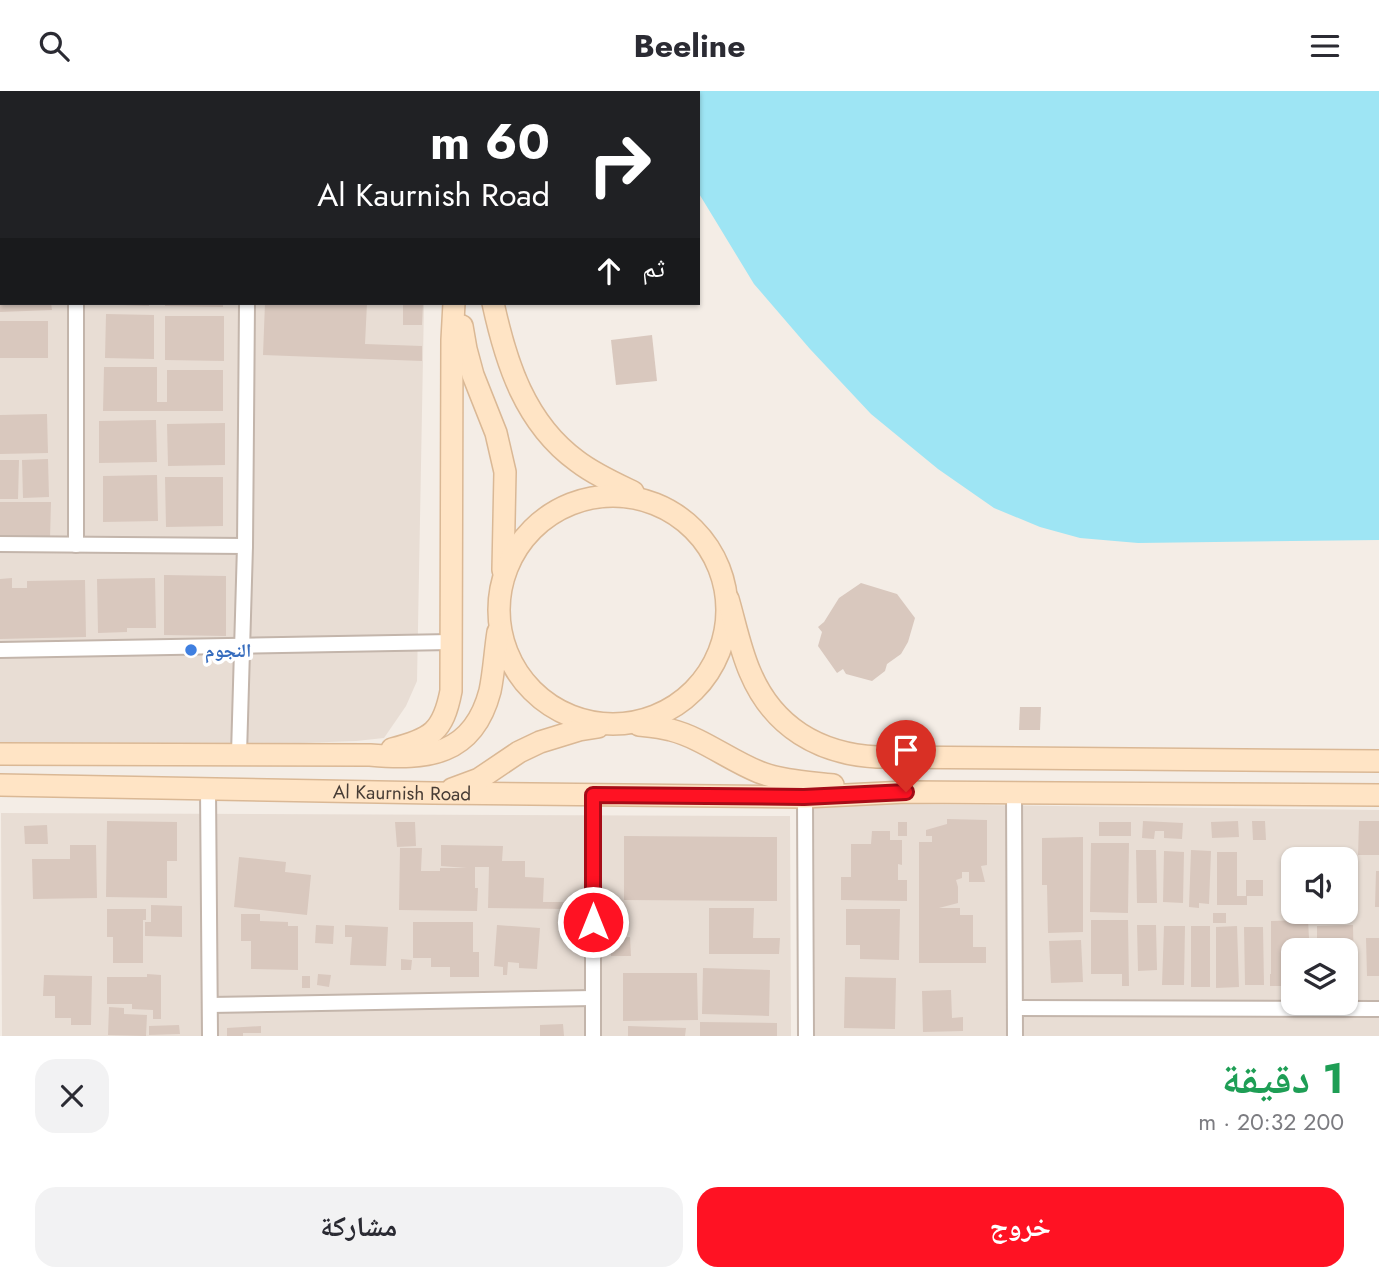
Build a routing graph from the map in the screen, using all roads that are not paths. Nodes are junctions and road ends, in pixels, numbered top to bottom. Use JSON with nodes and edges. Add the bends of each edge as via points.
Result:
{"nodes":[{"id":1,"x":76,"y":305,"type":"edge"},
{"id":2,"x":247,"y":305,"type":"edge"},
{"id":3,"x":457,"y":305,"type":"edge"},
{"id":4,"x":457,"y":305,"type":"edge"},
{"id":5,"x":493,"y":305,"type":"edge"},
{"id":6,"x":651,"y":501,"type":"junction"},
{"id":7,"x":0,"y":544,"type":"edge"},
{"id":8,"x":76,"y":545,"type":"junction"},
{"id":9,"x":245,"y":546,"type":"junction"},
{"id":10,"x":502,"y":581,"type":"junction"},
{"id":11,"x":727,"y":600,"type":"junction"},
{"id":12,"x":499,"y":621,"type":"junction"},
{"id":13,"x":451,"y":642,"type":"junction"},
{"id":14,"x":242,"y":646,"type":"junction"},
{"id":15,"x":0,"y":650,"type":"edge"},
{"id":16,"x":633,"y":724,"type":"junction"},
{"id":17,"x":606,"y":725,"type":"junction"},
{"id":18,"x":0,"y":754,"type":"edge"},
{"id":19,"x":239,"y":754,"type":"junction"},
{"id":20,"x":370,"y":755,"type":"junction"},
{"id":21,"x":1379,"y":761,"type":"edge"},
{"id":22,"x":0,"y":785,"type":"edge"},
{"id":23,"x":208,"y":789,"type":"junction"},
{"id":24,"x":906,"y":792,"type":"junction"},
{"id":25,"x":433,"y":793,"type":"junction"},
{"id":26,"x":1014,"y":793,"type":"junction"},
{"id":27,"x":593,"y":795,"type":"junction"},
{"id":28,"x":1379,"y":795,"type":"edge"},
{"id":29,"x":804,"y":797,"type":"junction"},
{"id":30,"x":593,"y":998,"type":"junction"},
{"id":31,"x":210,"y":1005,"type":"junction"},
{"id":32,"x":1015,"y":1008,"type":"junction"},
{"id":33,"x":1379,"y":1009,"type":"edge"},
{"id":34,"x":210,"y":1036,"type":"edge"},
{"id":35,"x":593,"y":1036,"type":"edge"},
{"id":36,"x":806,"y":1036,"type":"edge"},
{"id":37,"x":1015,"y":1036,"type":"edge"}],
"edges":[{"from":1,"to":8,"type":"street"},
{"from":2,"to":9,"type":"street"},
{"from":3,"to":10,"type":"street","via":[[473,375],[496,433],[505,472]]},
{"from":4,"to":13,"type":"street","via":[[452,354]]},
{"from":5,"to":6,"type":"street","via":[[518,388],[544,431],[595,473]]},
{"from":6,"to":10,"type":"street","via":[[614,495],[577,501],[543,519],[518,547]]},
{"from":6,"to":11,"type":"street","via":[[680,516],[704,539],[720,568]]},
{"from":7,"to":8,"type":"street"},
{"from":8,"to":9,"type":"street"},
{"from":9,"to":14,"type":"street"},
{"from":10,"to":12,"type":"street"},
{"from":11,"to":16,"type":"street","via":[[726,633],[714,666],[693,693],[666,713]]},
{"from":11,"to":21,"type":"street","via":[[749,670],[769,705],[801,734],[843,753]]},
{"from":12,"to":17,"type":"street","via":[[507,654],[524,683],[549,706]]},
{"from":12,"to":20,"type":"street","via":[[490,689],[470,731],[434,754]]},
{"from":13,"to":14,"type":"street"},
{"from":13,"to":20,"type":"street","via":[[449,705],[437,728],[416,743]]},
{"from":14,"to":15,"type":"street"},
{"from":14,"to":19,"type":"street"},
{"from":16,"to":17,"type":"street"},
{"from":16,"to":24,"type":"street","via":[[688,736],[773,777]]},
{"from":17,"to":25,"type":"street","via":[[540,742],[479,779]]},
{"from":18,"to":19,"type":"street","name":"Al Kaurnish Road"},
{"from":19,"to":20,"type":"street","name":"Al Kaurnish Road"},
{"from":22,"to":23,"type":"street","name":"Al Kaurnish Road"},
{"from":23,"to":25,"type":"street","name":"Al Kaurnish Road"},
{"from":23,"to":31,"type":"street"},
{"from":24,"to":26,"type":"street"},
{"from":24,"to":29,"type":"street","name":"Al Kaurnish Road"},
{"from":25,"to":27,"type":"street","name":"Al Kaurnish Road"},
{"from":26,"to":28,"type":"street"},
{"from":26,"to":32,"type":"street"},
{"from":27,"to":29,"type":"street","name":"Al Kaurnish Road"},
{"from":27,"to":30,"type":"street"},
{"from":29,"to":36,"type":"street"},
{"from":30,"to":31,"type":"street"},
{"from":30,"to":35,"type":"street"},
{"from":31,"to":34,"type":"street"},
{"from":32,"to":33,"type":"street"},
{"from":32,"to":37,"type":"street"}]}
